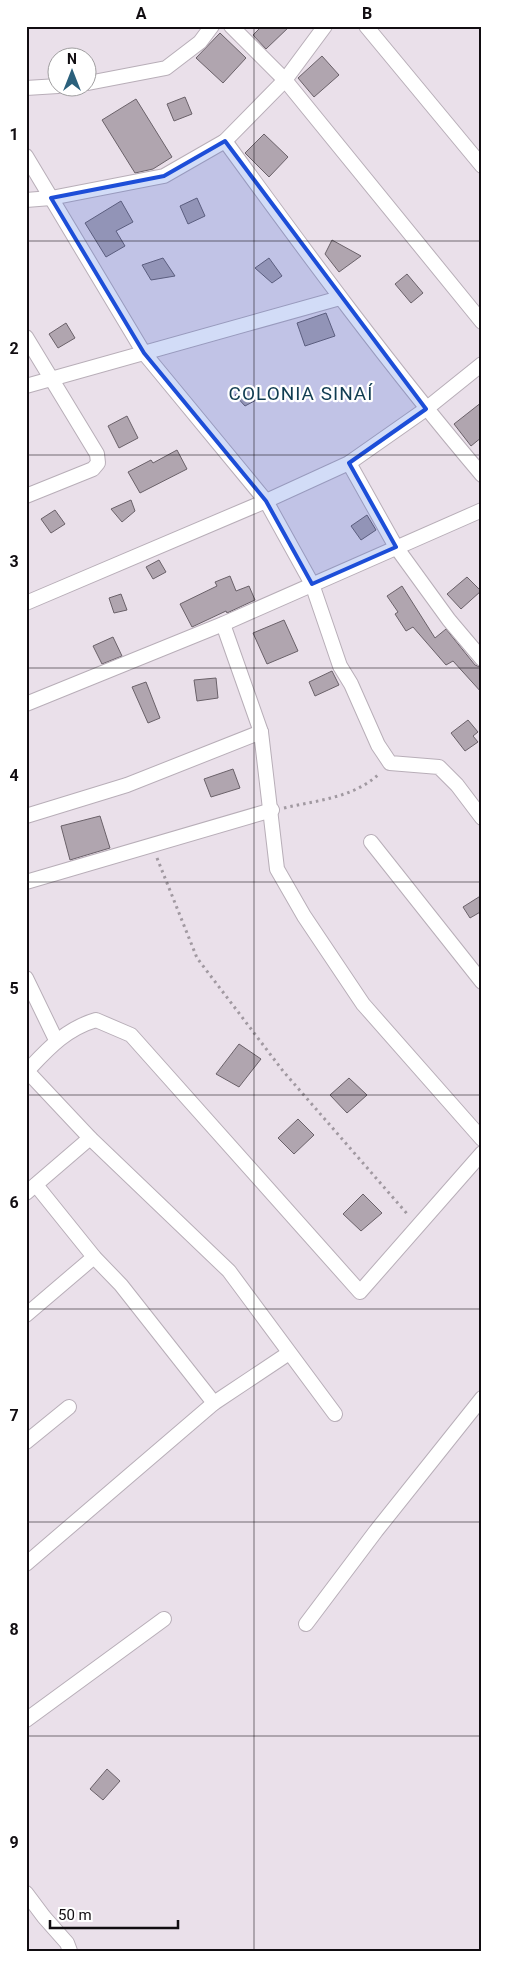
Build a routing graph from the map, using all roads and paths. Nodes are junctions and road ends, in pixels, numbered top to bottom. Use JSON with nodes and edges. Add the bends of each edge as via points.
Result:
{"nodes":[{"id":1,"x":212,"y":26,"type":"edge"},
{"id":2,"x":231,"y":26,"type":"edge"},
{"id":3,"x":325,"y":26,"type":"edge"},
{"id":4,"x":366,"y":26,"type":"edge"},
{"id":5,"x":285,"y":80,"type":"junction"},
{"id":6,"x":98,"y":81,"type":"edge"},
{"id":7,"x":48,"y":87,"type":"edge"},
{"id":8,"x":26,"y":88,"type":"edge"},
{"id":9,"x":225,"y":141,"type":"junction"},
{"id":10,"x":26,"y":156,"type":"edge"},
{"id":11,"x":482,"y":166,"type":"edge"},
{"id":12,"x":51,"y":198,"type":"junction"},
{"id":13,"x":26,"y":200,"type":"edge"},
{"id":14,"x":340,"y":298,"type":"junction"},
{"id":15,"x":482,"y":322,"type":"edge"},
{"id":16,"x":26,"y":337,"type":"edge"},
{"id":17,"x":144,"y":353,"type":"junction"},
{"id":18,"x":482,"y":364,"type":"edge"},
{"id":19,"x":52,"y":378,"type":"junction"},
{"id":20,"x":26,"y":386,"type":"edge"},
{"id":21,"x":426,"y":409,"type":"junction"},
{"id":22,"x":349,"y":463,"type":"junction"},
{"id":23,"x":482,"y":475,"type":"edge"},
{"id":24,"x":26,"y":496,"type":"edge"},
{"id":25,"x":266,"y":501,"type":"junction"},
{"id":26,"x":482,"y":510,"type":"edge"},
{"id":27,"x":396,"y":546,"type":"junction"},
{"id":28,"x":312,"y":584,"type":"junction"},
{"id":29,"x":26,"y":603,"type":"edge"},
{"id":30,"x":223,"y":624,"type":"junction"},
{"id":31,"x":482,"y":659,"type":"edge"},
{"id":32,"x":26,"y":704,"type":"edge"},
{"id":33,"x":261,"y":732,"type":"junction"},
{"id":34,"x":390,"y":763,"type":"junction"},
{"id":35,"x":272,"y":810,"type":"junction"},
{"id":36,"x":26,"y":816,"type":"edge"},
{"id":37,"x":482,"y":818,"type":"edge"},
{"id":38,"x":371,"y":842,"type":"dead end"},
{"id":39,"x":153,"y":846,"type":"junction"},
{"id":40,"x":26,"y":882,"type":"edge"},
{"id":41,"x":26,"y":978,"type":"edge"},
{"id":42,"x":482,"y":982,"type":"edge"},
{"id":43,"x":56,"y":1040,"type":"junction"},
{"id":44,"x":27,"y":1072,"type":"edge"},
{"id":45,"x":90,"y":1138,"type":"junction"},
{"id":46,"x":482,"y":1139,"type":"edge"},
{"id":47,"x":482,"y":1153,"type":"edge"},
{"id":48,"x":31,"y":1189,"type":"edge"},
{"id":49,"x":418,"y":1226,"type":"junction"},
{"id":50,"x":94,"y":1257,"type":"junction"},
{"id":51,"x":26,"y":1315,"type":"edge"},
{"id":52,"x":289,"y":1352,"type":"junction"},
{"id":53,"x":482,"y":1398,"type":"edge"},
{"id":54,"x":214,"y":1403,"type":"junction"},
{"id":55,"x":69,"y":1407,"type":"dead end"},
{"id":56,"x":335,"y":1414,"type":"dead end"},
{"id":57,"x":26,"y":1442,"type":"edge"},
{"id":58,"x":26,"y":1564,"type":"edge"},
{"id":59,"x":164,"y":1619,"type":"dead end"},
{"id":60,"x":306,"y":1624,"type":"dead end"},
{"id":61,"x":26,"y":1720,"type":"edge"},
{"id":62,"x":26,"y":1893,"type":"edge"},
{"id":63,"x":70,"y":1951,"type":"edge"}],
"edges":[{"from":1,"to":6,"type":"street","via":[[200,42],[166,68]]},
{"from":2,"to":5,"type":"street"},
{"from":3,"to":5,"type":"street"},
{"from":4,"to":11,"type":"street"},
{"from":5,"to":9,"type":"street"},
{"from":5,"to":15,"type":"street"},
{"from":7,"to":8,"type":"street"},
{"from":9,"to":12,"type":"street","via":[[164,176]]},
{"from":9,"to":14,"type":"street"},
{"from":10,"to":12,"type":"street"},
{"from":12,"to":13,"type":"street"},
{"from":12,"to":17,"type":"street"},
{"from":14,"to":17,"type":"street"},
{"from":14,"to":21,"type":"street"},
{"from":16,"to":19,"type":"street"},
{"from":17,"to":19,"type":"street"},
{"from":17,"to":25,"type":"street"},
{"from":18,"to":21,"type":"street"},
{"from":19,"to":20,"type":"street"},
{"from":19,"to":24,"type":"street","via":[[97,454],[98,463]]},
{"from":21,"to":22,"type":"street"},
{"from":21,"to":23,"type":"street"},
{"from":22,"to":25,"type":"street"},
{"from":22,"to":27,"type":"street"},
{"from":25,"to":28,"type":"street"},
{"from":25,"to":29,"type":"street"},
{"from":26,"to":27,"type":"street"},
{"from":27,"to":28,"type":"street"},
{"from":27,"to":31,"type":"street","via":[[449,620]]},
{"from":28,"to":30,"type":"street"},
{"from":28,"to":34,"type":"street","via":[[340,666]]},
{"from":30,"to":32,"type":"street"},
{"from":30,"to":33,"type":"street"},
{"from":33,"to":35,"type":"street"},
{"from":33,"to":36,"type":"street","via":[[127,785]]},
{"from":34,"to":35,"type":"path","via":[[350,794]]},
{"from":34,"to":37,"type":"street","via":[[439,767]]},
{"from":35,"to":39,"type":"street"},
{"from":35,"to":46,"type":"street","via":[[277,869],[304,916],[363,1004]]},
{"from":38,"to":42,"type":"street"},
{"from":39,"to":40,"type":"street"},
{"from":39,"to":49,"type":"path","via":[[197,958],[282,1071]]},
{"from":41,"to":43,"type":"street"},
{"from":43,"to":44,"type":"street"},
{"from":43,"to":49,"type":"street","via":[[80,1024],[96,1020],[132,1035],[360,1292]]},
{"from":44,"to":45,"type":"street"},
{"from":45,"to":48,"type":"street"},
{"from":45,"to":52,"type":"street","via":[[229,1271]]},
{"from":47,"to":49,"type":"street"},
{"from":48,"to":50,"type":"street"},
{"from":50,"to":51,"type":"street"},
{"from":50,"to":54,"type":"street","via":[[121,1285]]},
{"from":52,"to":54,"type":"street"},
{"from":52,"to":56,"type":"street"},
{"from":53,"to":60,"type":"street"},
{"from":54,"to":58,"type":"street"},
{"from":55,"to":57,"type":"street"},
{"from":59,"to":61,"type":"street"},
{"from":62,"to":63,"type":"street"}]}
